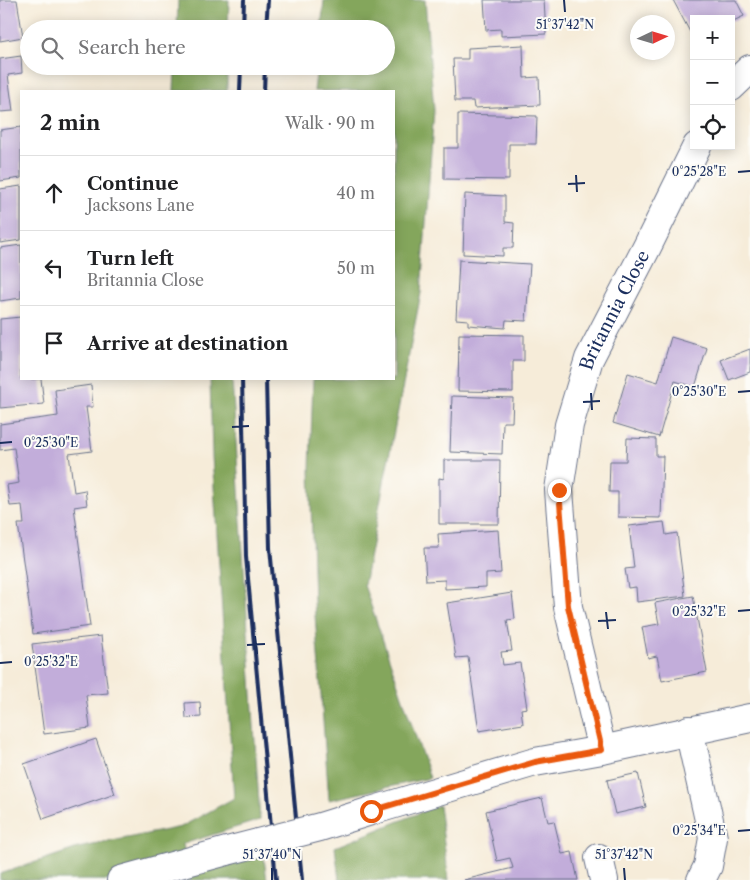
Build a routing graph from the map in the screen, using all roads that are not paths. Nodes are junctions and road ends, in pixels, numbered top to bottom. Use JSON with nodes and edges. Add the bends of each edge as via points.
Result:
{"nodes":[{"id":1,"x":750,"y":69,"type":"edge"},
{"id":2,"x":735,"y":83,"type":"edge"},
{"id":3,"x":695,"y":150,"type":"edge"},
{"id":4,"x":750,"y":718,"type":"edge"},
{"id":5,"x":689,"y":730,"type":"junction"},
{"id":6,"x":602,"y":750,"type":"junction"},
{"id":7,"x":121,"y":880,"type":"edge"},
{"id":8,"x":701,"y":880,"type":"edge"}],
"edges":[{"from":1,"to":2,"type":"street"},
{"from":3,"to":6,"type":"street","name":"Britannia Close","via":[[589,359],[569,425],[559,490],[568,606]]},
{"from":4,"to":5,"type":"street"},
{"from":5,"to":6,"type":"street"},
{"from":5,"to":8,"type":"street","via":[[713,838],[708,866]]},
{"from":6,"to":7,"type":"street","bridge":true,"via":[[535,762],[320,827]]}]}
